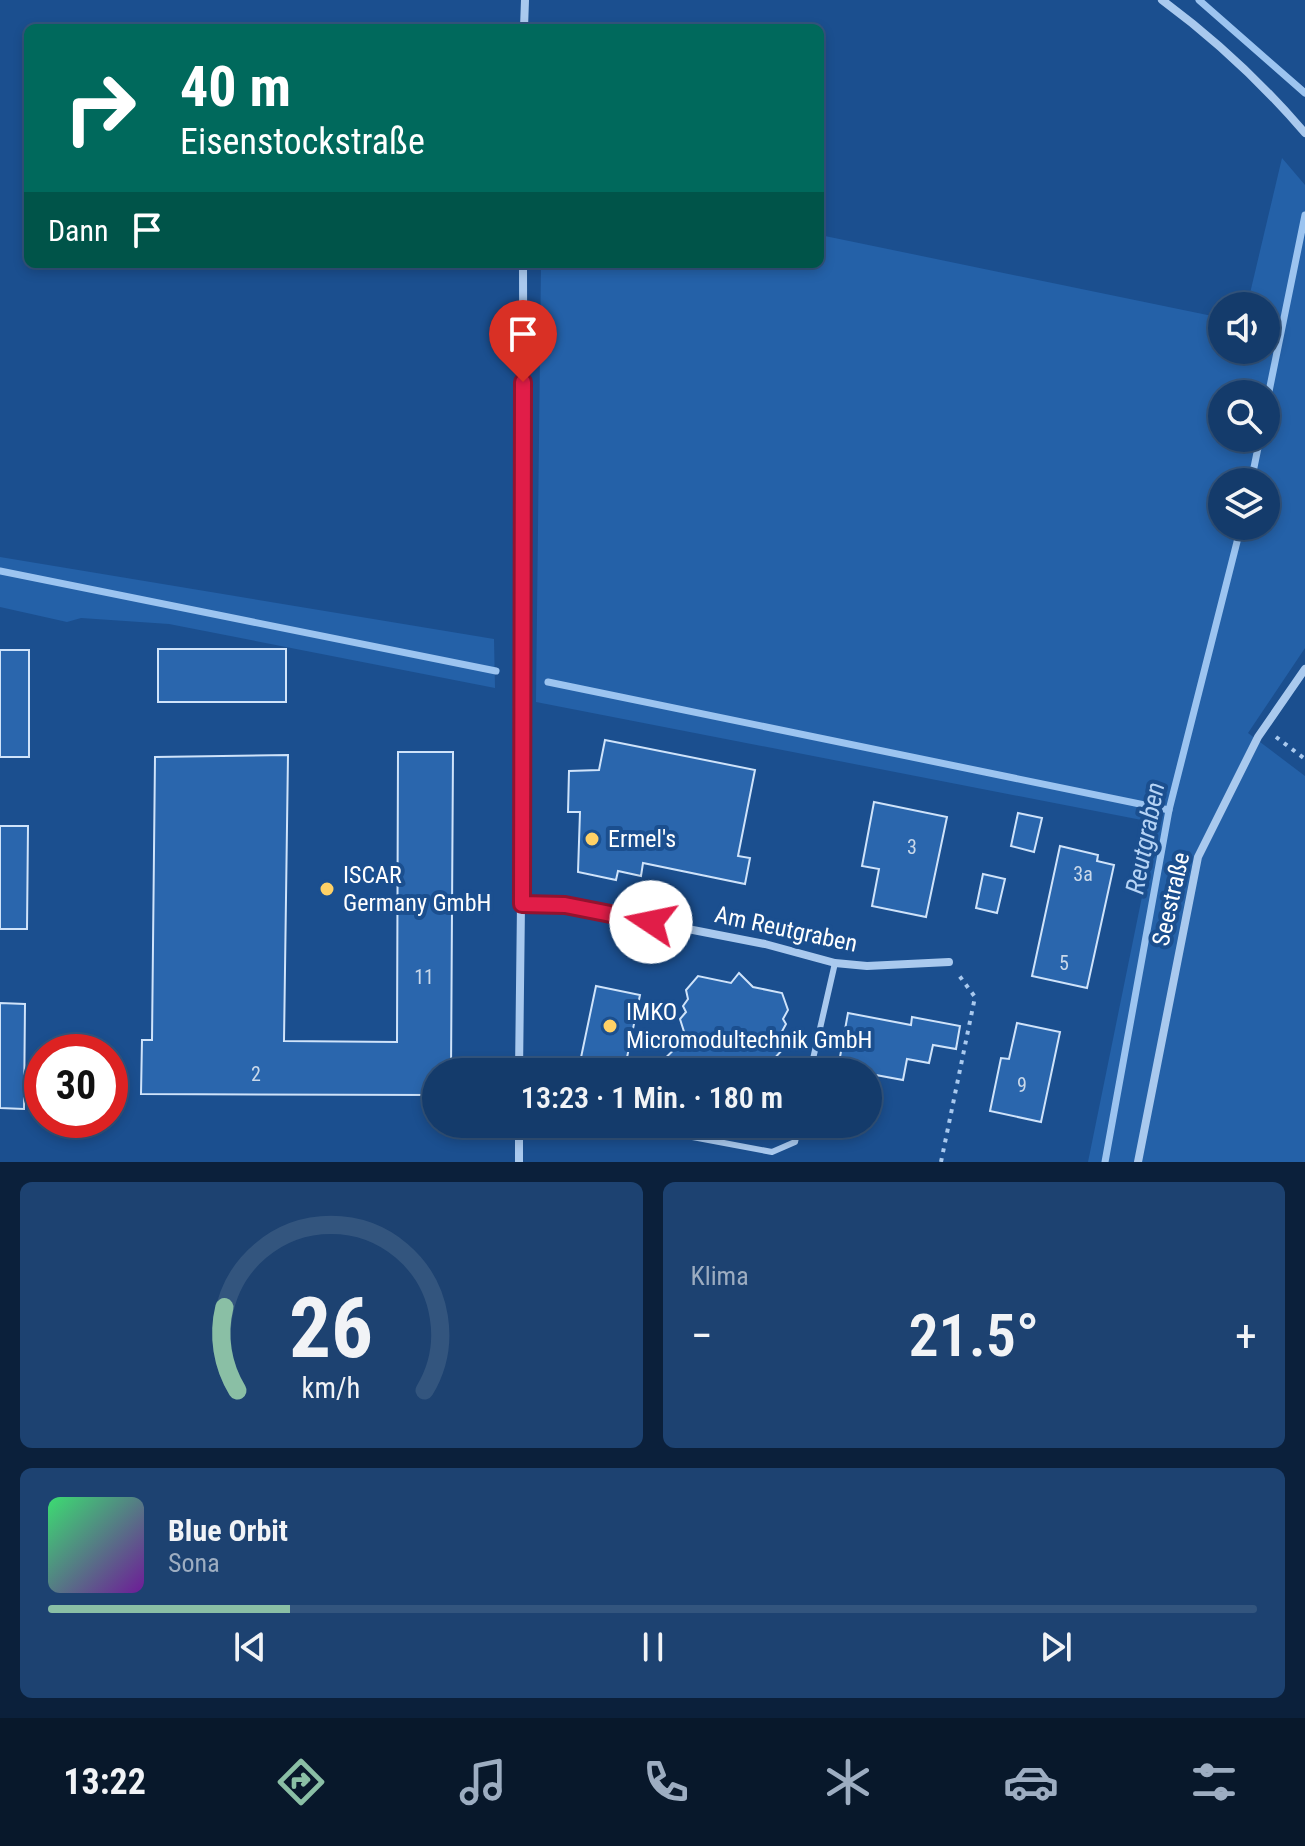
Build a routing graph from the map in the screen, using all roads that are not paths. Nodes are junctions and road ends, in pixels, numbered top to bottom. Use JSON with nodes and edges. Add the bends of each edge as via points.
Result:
{"nodes":[{"id":1,"x":525,"y":0,"type":"edge"},
{"id":2,"x":1162,"y":0,"type":"edge"},
{"id":3,"x":524,"y":24,"type":"edge"},
{"id":4,"x":1305,"y":133,"type":"edge"},
{"id":5,"x":523,"y":268,"type":"edge"},
{"id":6,"x":1305,"y":669,"type":"edge"},
{"id":7,"x":522,"y":904,"type":"junction"},
{"id":8,"x":949,"y":962,"type":"road end"},
{"id":9,"x":835,"y":963,"type":"junction"},
{"id":10,"x":519,"y":1058,"type":"edge"},
{"id":11,"x":813,"y":1058,"type":"edge"},
{"id":12,"x":519,"y":1138,"type":"edge"},
{"id":13,"x":698,"y":1138,"type":"edge"},
{"id":14,"x":796,"y":1138,"type":"edge"},
{"id":15,"x":519,"y":1162,"type":"edge"},
{"id":16,"x":1138,"y":1162,"type":"edge"}],
"edges":[{"from":1,"to":3,"type":"street"},
{"from":2,"to":4,"type":"street","via":[[1210,36]]},
{"from":5,"to":7,"type":"street"},
{"from":6,"to":16,"type":"street","name":"Seestraße","via":[[1232,784],[1198,857]]},
{"from":7,"to":9,"type":"street","name":"Am Reutgraben","via":[[565,905]]},
{"from":7,"to":10,"type":"street"},
{"from":8,"to":9,"type":"street","name":"Am Reutgraben"},
{"from":9,"to":11,"type":"lane"},
{"from":12,"to":15,"type":"street"},
{"from":13,"to":14,"type":"lane","via":[[772,1152]]}]}
